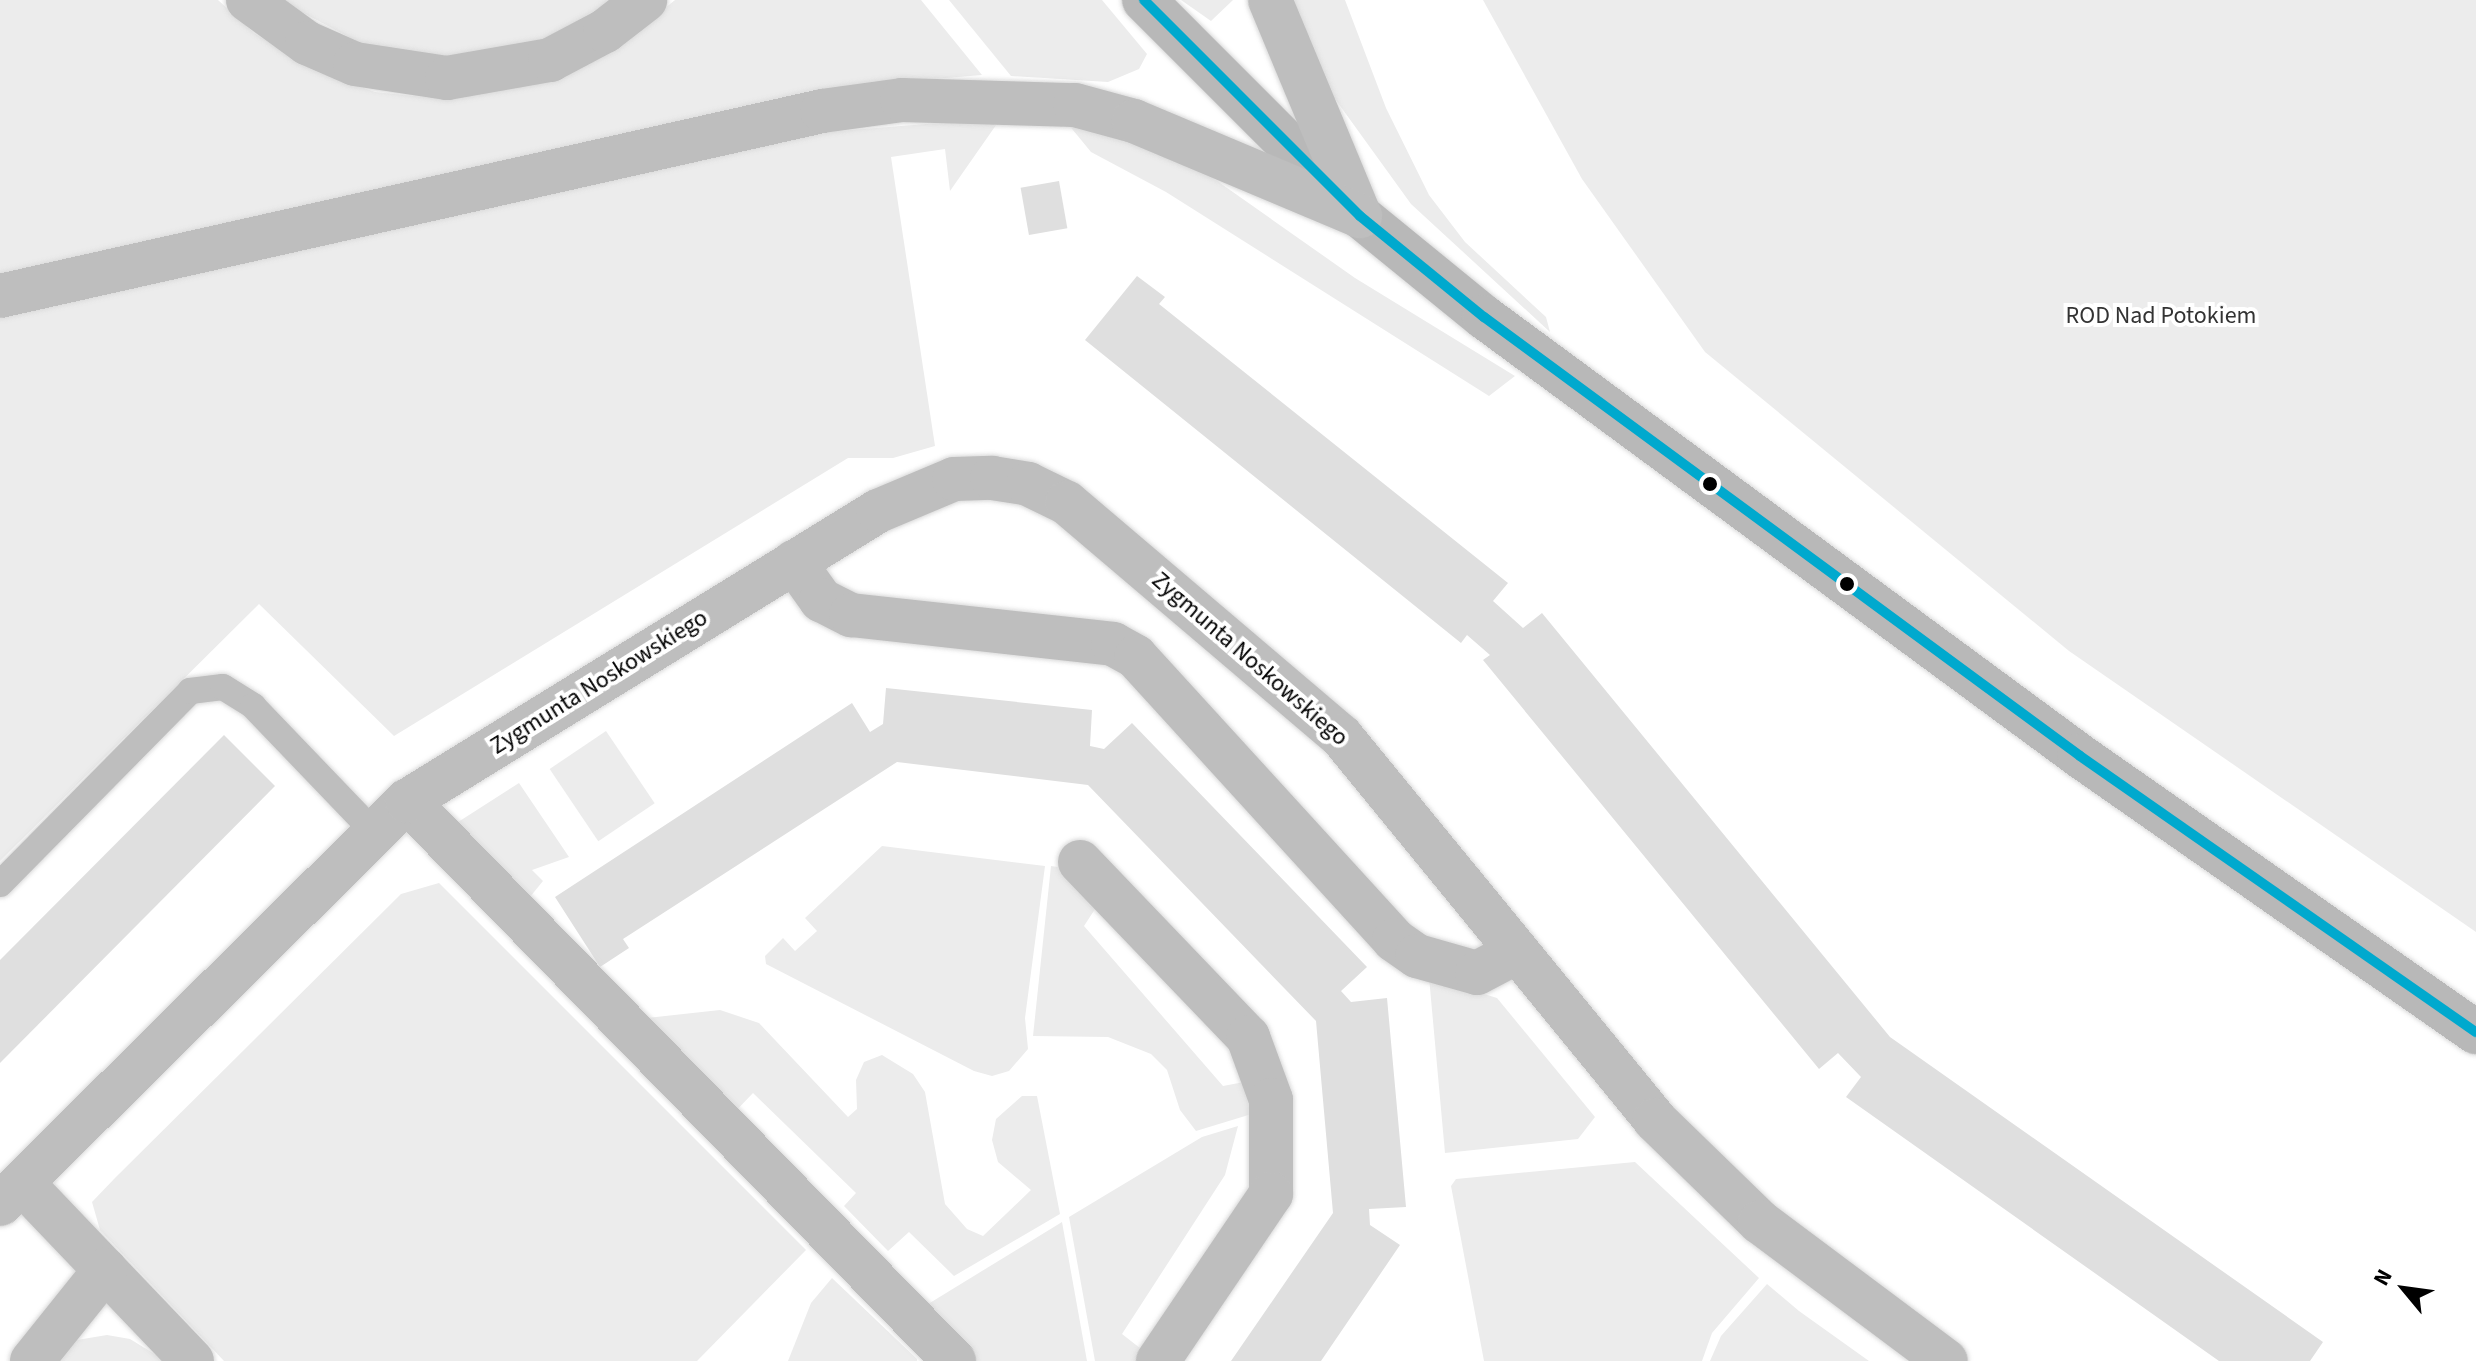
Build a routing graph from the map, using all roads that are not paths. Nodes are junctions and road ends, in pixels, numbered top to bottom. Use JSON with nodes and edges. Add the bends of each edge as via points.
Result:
{"nodes":[{"id":1,"x":248,"y":0,"type":"edge"},
{"id":2,"x":645,"y":0,"type":"edge"},
{"id":3,"x":1144,"y":0,"type":"edge"},
{"id":4,"x":1270,"y":0,"type":"edge"},
{"id":5,"x":1360,"y":216,"type":"junction"},
{"id":6,"x":0,"y":296,"type":"edge"},
{"id":7,"x":794,"y":562,"type":"junction"},
{"id":8,"x":407,"y":801,"type":"junction"},
{"id":9,"x":373,"y":831,"type":"junction"},
{"id":10,"x":1080,"y":862,"type":"dead end"},
{"id":11,"x":0,"y":884,"type":"edge"},
{"id":12,"x":1517,"y":952,"type":"junction"},
{"id":13,"x":2476,"y":1032,"type":"edge"},
{"id":14,"x":11,"y":1194,"type":"edge"},
{"id":15,"x":105,"y":1270,"type":"junction"},
{"id":16,"x":32,"y":1361,"type":"edge"},
{"id":17,"x":192,"y":1361,"type":"edge"},
{"id":18,"x":954,"y":1361,"type":"edge"},
{"id":19,"x":1158,"y":1361,"type":"edge"},
{"id":20,"x":1946,"y":1361,"type":"edge"}],
"edges":[{"from":1,"to":2,"type":"street","via":[[307,43],[355,64],[447,78],[550,60],[605,31]]},
{"from":3,"to":5,"type":"street"},
{"from":4,"to":5,"type":"street"},
{"from":5,"to":6,"type":"street","via":[[1134,121],[1075,105],[902,100],[822,111]]},
{"from":5,"to":13,"type":"street","via":[[1644,440]]},
{"from":7,"to":8,"type":"street","name":"Zygmunta Noskowskiego"},
{"from":7,"to":12,"type":"street","via":[[821,600],[851,615],[1113,644],[1136,657],[1394,940],[1417,956],[1477,973]]},
{"from":7,"to":12,"type":"street","name":"Zygmunta Noskowskiego","via":[[903,498],[954,479],[1028,484],[1067,503],[1341,736]]},
{"from":8,"to":9,"type":"street","name":"Zygmunta Noskowskiego"},
{"from":8,"to":18,"type":"street"},
{"from":9,"to":11,"type":"lane","via":[[253,706],[223,687],[190,691]]},
{"from":9,"to":14,"type":"street","name":"Zygmunta Noskowskiego"},
{"from":10,"to":19,"type":"street","via":[[1248,1037],[1271,1100],[1271,1194]]},
{"from":12,"to":20,"type":"street","name":"Zygmunta Noskowskiego","via":[[1655,1120],[1749,1212]]},
{"from":14,"to":15,"type":"street","name":"Zygmunta Noskowskiego"},
{"from":15,"to":16,"type":"street"},
{"from":15,"to":17,"type":"street","name":"Zygmunta Noskowskiego"}]}
